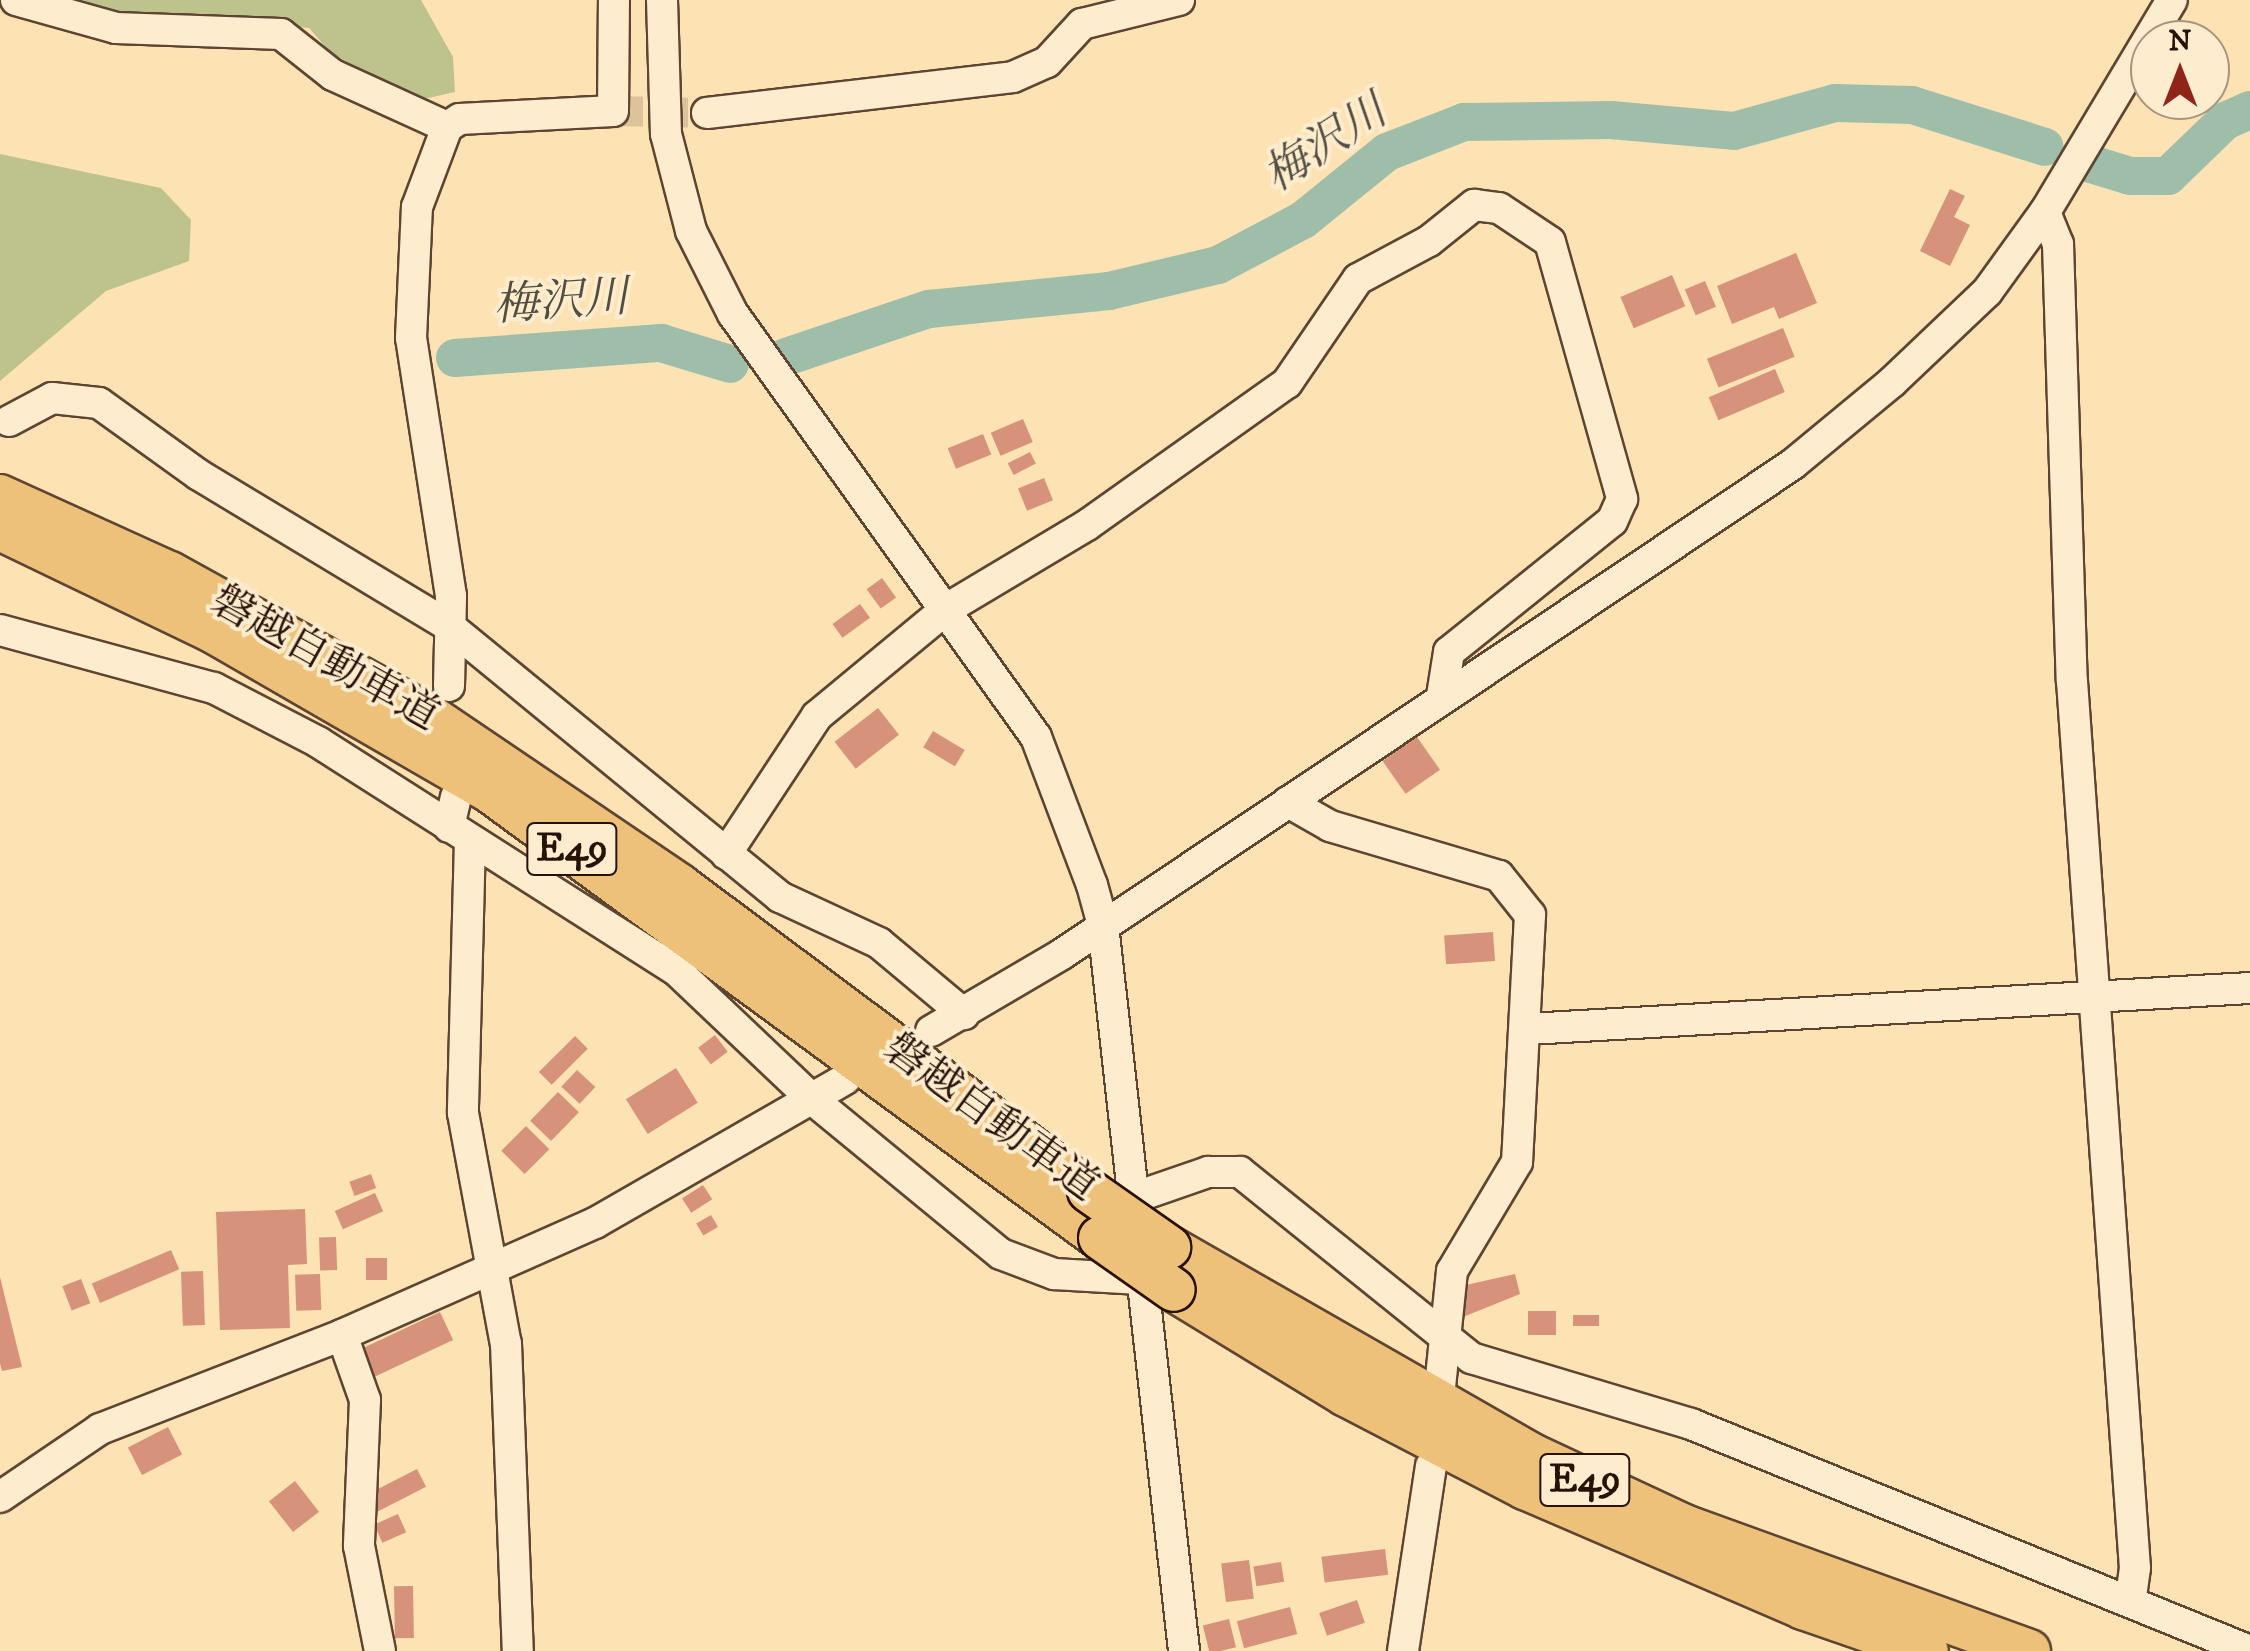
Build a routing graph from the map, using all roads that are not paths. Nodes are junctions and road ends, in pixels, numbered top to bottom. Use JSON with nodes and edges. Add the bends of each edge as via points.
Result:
{"nodes":[{"id":1,"x":16,"y":0,"type":"edge"},
{"id":2,"x":614,"y":0,"type":"edge"},
{"id":3,"x":662,"y":0,"type":"edge"},
{"id":4,"x":1178,"y":0,"type":"edge"},
{"id":5,"x":2172,"y":0,"type":"edge"},
{"id":6,"x":708,"y":113,"type":"tunnel mouth"},
{"id":7,"x":447,"y":127,"type":"junction"},
{"id":8,"x":2045,"y":212,"type":"junction"},
{"id":9,"x":9,"y":422,"type":"dead end"},
{"id":10,"x":0,"y":496,"type":"edge"},
{"id":11,"x":0,"y":529,"type":"edge"},
{"id":12,"x":945,"y":610,"type":"junction"},
{"id":13,"x":450,"y":626,"type":"junction"},
{"id":14,"x":0,"y":630,"type":"edge"},
{"id":15,"x":450,"y":686,"type":"dead end"},
{"id":16,"x":1442,"y":696,"type":"junction"},
{"id":17,"x":456,"y":797,"type":"dead end"},
{"id":18,"x":1288,"y":802,"type":"junction"},
{"id":19,"x":460,"y":834,"type":"junction"},
{"id":20,"x":726,"y":854,"type":"junction"},
{"id":21,"x":1103,"y":925,"type":"junction"},
{"id":22,"x":2250,"y":988,"type":"edge"},
{"id":23,"x":2092,"y":996,"type":"junction"},
{"id":24,"x":964,"y":1014,"type":"junction"},
{"id":25,"x":1528,"y":1029,"type":"junction"},
{"id":26,"x":930,"y":1031,"type":"dead end"},
{"id":27,"x":845,"y":1079,"type":"dead end"},
{"id":28,"x":812,"y":1099,"type":"junction"},
{"id":29,"x":1110,"y":1195,"type":"junction"},
{"id":30,"x":492,"y":1272,"type":"junction"},
{"id":31,"x":1157,"y":1284,"type":"junction"},
{"id":32,"x":342,"y":1335,"type":"junction"},
{"id":33,"x":1446,"y":1338,"type":"junction"},
{"id":34,"x":1440,"y":1388,"type":"dead end"},
{"id":35,"x":1432,"y":1466,"type":"dead end"},
{"id":36,"x":2,"y":1494,"type":"edge"},
{"id":37,"x":2130,"y":1602,"type":"junction"},
{"id":38,"x":2195,"y":1642,"type":"edge"},
{"id":39,"x":380,"y":1651,"type":"edge"},
{"id":40,"x":518,"y":1651,"type":"edge"},
{"id":41,"x":1184,"y":1651,"type":"edge"},
{"id":42,"x":1403,"y":1651,"type":"edge"},
{"id":43,"x":1928,"y":1651,"type":"edge"},
{"id":44,"x":2030,"y":1651,"type":"edge"},
{"id":45,"x":2250,"y":1651,"type":"edge"}],
"edges":[{"from":1,"to":7,"type":"street","via":[[116,28],[281,34],[333,75]]},
{"from":2,"to":7,"type":"street","via":[[613,111],[468,117]]},
{"from":3,"to":12,"type":"street","via":[[666,134],[691,231],[733,314]]},
{"from":4,"to":6,"type":"street","via":[[1072,29],[1046,62],[1013,77]]},
{"from":5,"to":8,"type":"street"},
{"from":7,"to":13,"type":"street","via":[[416,207],[409,272]]},
{"from":8,"to":16,"type":"street","via":[[1987,292],[1934,346],[1793,464]]},
{"from":8,"to":23,"type":"street","via":[[2058,244]]},
{"from":9,"to":13,"type":"street","via":[[52,398],[98,403],[199,475]]},
{"from":10,"to":29,"type":"highway","name":"磐越自動車道","number":"E49","via":[[224,601],[458,735]]},
{"from":11,"to":31,"type":"highway","name":"磐越自動車道","number":"E49","bridge":true,"via":[[214,632],[488,790]]},
{"from":12,"to":16,"type":"street","via":[[1087,525],[1288,384],[1372,266],[1429,241],[1474,205],[1491,207],[1533,228],[1555,254],[1622,499],[1612,521],[1449,652]]},
{"from":12,"to":20,"type":"street","via":[[817,716]]},
{"from":12,"to":21,"type":"street","via":[[1036,737]]},
{"from":13,"to":15,"type":"street"},
{"from":13,"to":20,"type":"street"},
{"from":14,"to":19,"type":"street","via":[[227,694],[318,742]]},
{"from":16,"to":18,"type":"street"},
{"from":17,"to":19,"type":"street"},
{"from":18,"to":21,"type":"street"},
{"from":18,"to":25,"type":"street","via":[[1330,826],[1499,876],[1512,888],[1533,932]]},
{"from":19,"to":28,"type":"street","via":[[674,969]]},
{"from":19,"to":30,"type":"street","via":[[464,1113]]},
{"from":20,"to":24,"type":"street","via":[[780,896],[915,967]]},
{"from":21,"to":24,"type":"street"},
{"from":21,"to":29,"type":"street"},
{"from":22,"to":23,"type":"street"},
{"from":23,"to":25,"type":"street"},
{"from":23,"to":37,"type":"street","via":[[2135,1568]]},
{"from":24,"to":26,"type":"street"},
{"from":25,"to":33,"type":"street","via":[[1517,1162],[1452,1271]]},
{"from":27,"to":28,"type":"street"},
{"from":28,"to":30,"type":"street","via":[[596,1223]]},
{"from":28,"to":31,"type":"street","via":[[1028,1269]]},
{"from":29,"to":31,"type":"street"},
{"from":29,"to":33,"type":"street","via":[[1208,1172],[1240,1172]]},
{"from":29,"to":44,"type":"highway","name":"磐越自動車道","number":"E49","bridge":true,"via":[[1169,1247],[1362,1364],[1584,1480],[1794,1569]]},
{"from":30,"to":32,"type":"street"},
{"from":30,"to":40,"type":"street","via":[[506,1344]]},
{"from":31,"to":41,"type":"street"},
{"from":31,"to":43,"type":"highway","name":"磐越自動車道","number":"E49","via":[[1346,1395],[1542,1496],[1804,1608]]},
{"from":32,"to":36,"type":"street","via":[[100,1428]]},
{"from":32,"to":39,"type":"street","via":[[366,1400],[359,1546]]},
{"from":33,"to":34,"type":"street"},
{"from":33,"to":37,"type":"street","via":[[1491,1366],[1692,1424]]},
{"from":35,"to":42,"type":"street"},
{"from":37,"to":38,"type":"street"},
{"from":38,"to":45,"type":"street"}]}
